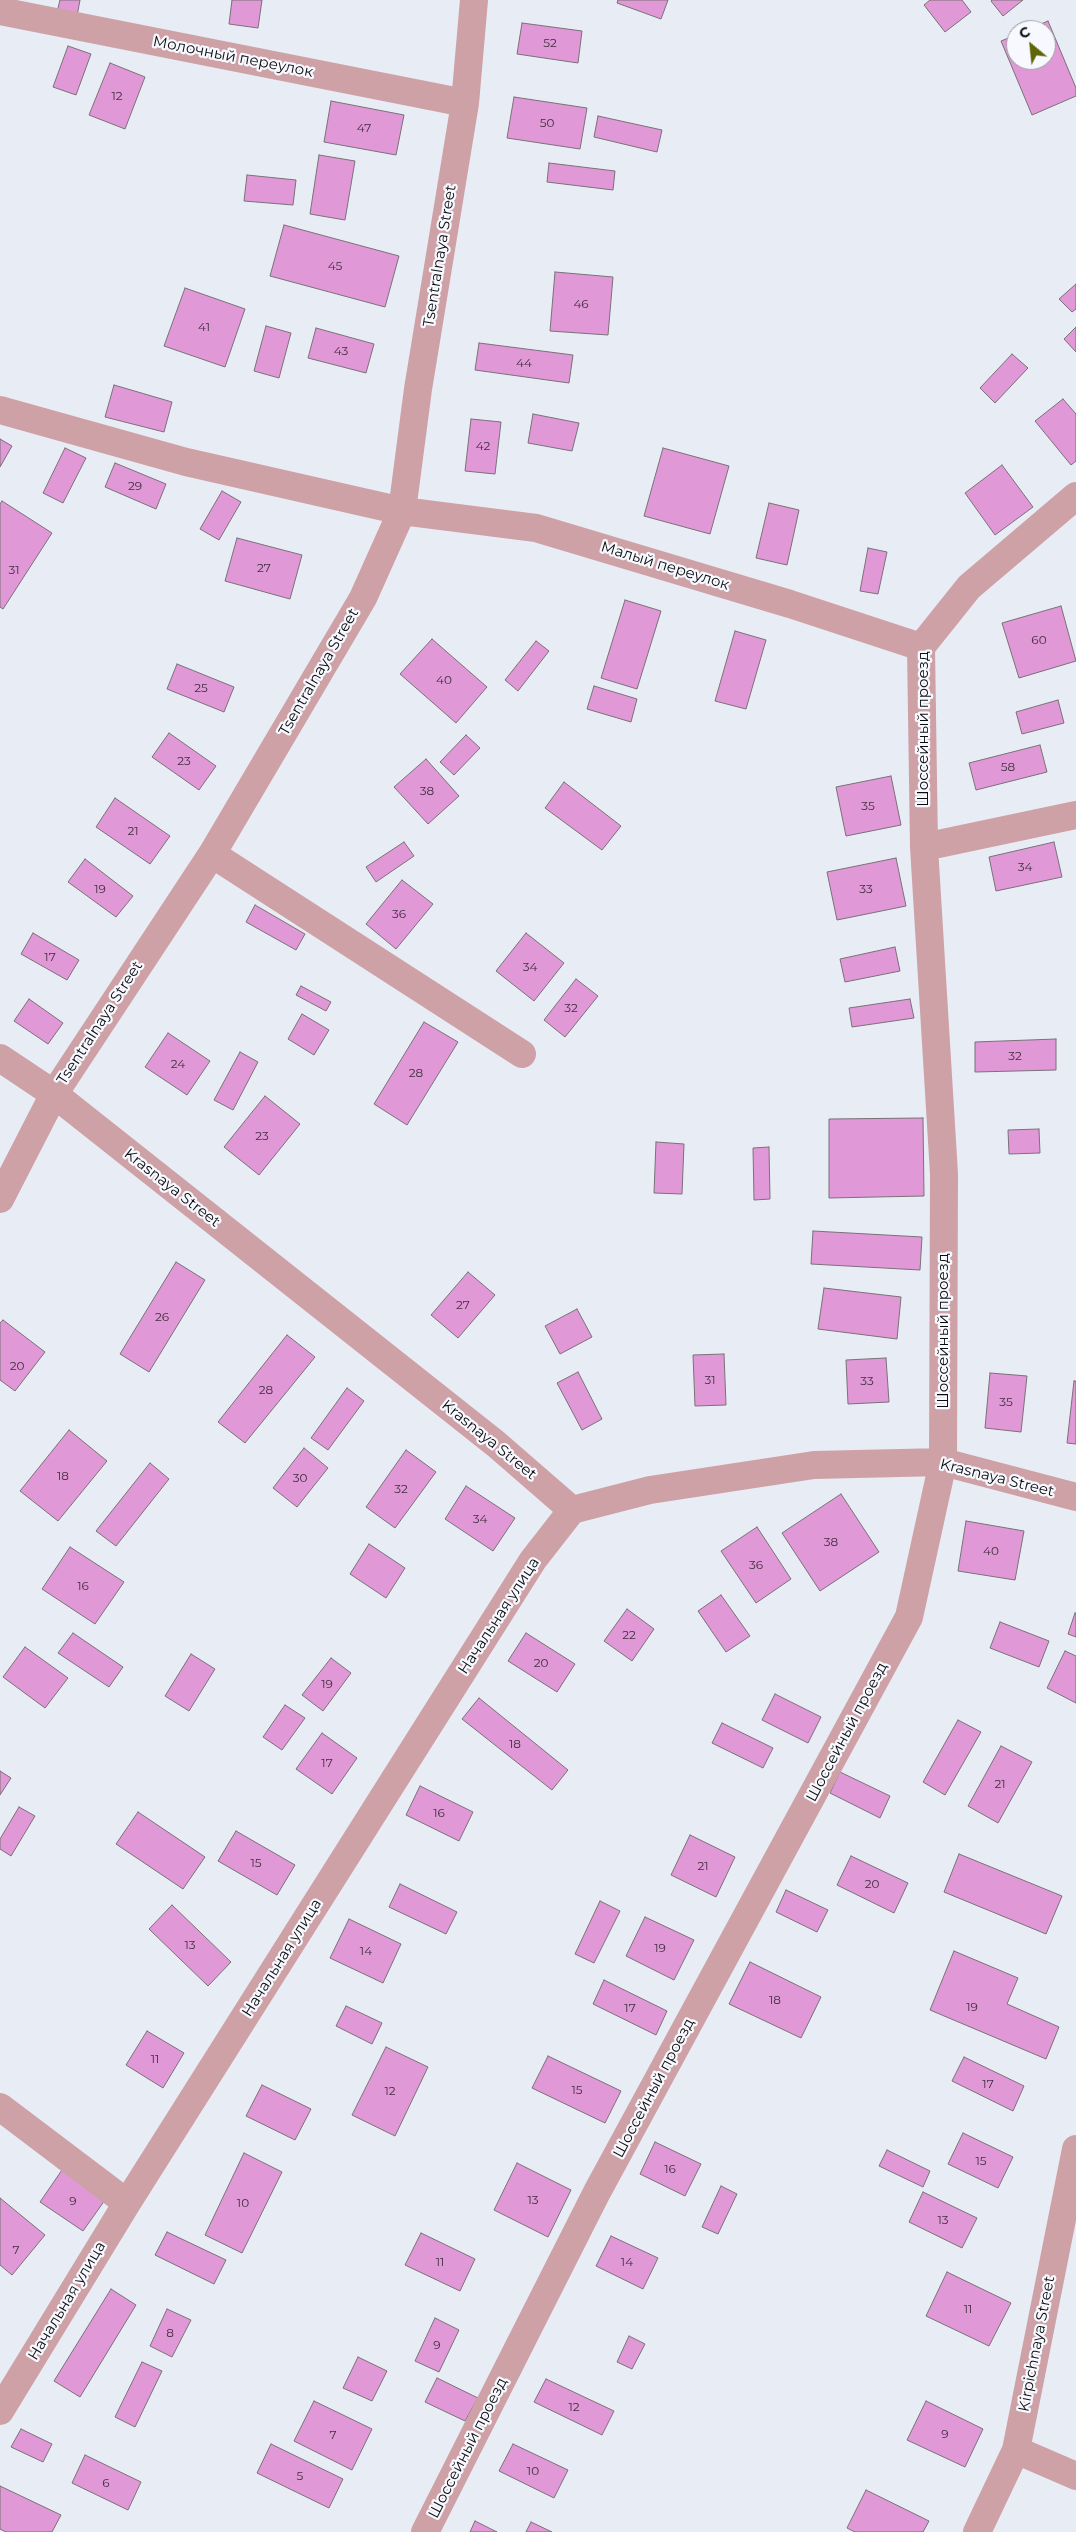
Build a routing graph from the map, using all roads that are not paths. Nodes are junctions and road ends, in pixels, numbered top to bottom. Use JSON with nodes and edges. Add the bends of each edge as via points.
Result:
{"nodes":[{"id":1,"x":474,"y":0,"type":"edge"},
{"id":2,"x":0,"y":11,"type":"edge"},
{"id":3,"x":465,"y":104,"type":"junction"},
{"id":4,"x":0,"y":410,"type":"edge"},
{"id":5,"x":1076,"y":496,"type":"edge"},
{"id":6,"x":402,"y":511,"type":"junction"},
{"id":7,"x":921,"y":647,"type":"junction"},
{"id":8,"x":1076,"y":815,"type":"edge"},
{"id":9,"x":924,"y":847,"type":"junction"},
{"id":10,"x":212,"y":854,"type":"junction"},
{"id":11,"x":522,"y":1054,"type":"dead end"},
{"id":12,"x":0,"y":1058,"type":"edge"},
{"id":13,"x":54,"y":1094,"type":"junction"},
{"id":14,"x":0,"y":1199,"type":"edge"},
{"id":15,"x":943,"y":1462,"type":"junction"},
{"id":16,"x":1076,"y":1497,"type":"edge"},
{"id":17,"x":572,"y":1510,"type":"junction"},
{"id":18,"x":0,"y":2107,"type":"edge"},
{"id":19,"x":1076,"y":2149,"type":"edge"},
{"id":20,"x":127,"y":2203,"type":"junction"},
{"id":21,"x":0,"y":2411,"type":"edge"},
{"id":22,"x":1016,"y":2450,"type":"junction"},
{"id":23,"x":1076,"y":2476,"type":"edge"},
{"id":24,"x":425,"y":2532,"type":"edge"},
{"id":25,"x":977,"y":2532,"type":"edge"}],
"edges":[{"from":1,"to":3,"type":"street","name":"Tsentralnaya Street"},
{"from":2,"to":3,"type":"street","name":"Молочный переулок"},
{"from":3,"to":6,"type":"street","name":"Tsentralnaya Street","via":[[418,389]]},
{"from":4,"to":6,"type":"street","via":[[186,462]]},
{"from":5,"to":7,"type":"street","name":"Шоссейный проезд","via":[[969,587]]},
{"from":6,"to":7,"type":"street","name":"Малый переулок","via":[[536,528]]},
{"from":6,"to":10,"type":"street","name":"Tsentralnaya Street","via":[[363,598]]},
{"from":7,"to":9,"type":"street","name":"Шоссейный проезд"},
{"from":8,"to":9,"type":"street"},
{"from":9,"to":15,"type":"street","name":"Шоссейный проезд","via":[[944,1174]]},
{"from":10,"to":11,"type":"street"},
{"from":10,"to":13,"type":"street","name":"Tsentralnaya Street"},
{"from":12,"to":13,"type":"street","name":"Krasnaya Street"},
{"from":13,"to":14,"type":"street","name":"Tsentralnaya Street"},
{"from":13,"to":17,"type":"street","name":"Krasnaya Street","via":[[496,1444]]},
{"from":15,"to":16,"type":"street","name":"Krasnaya Street"},
{"from":15,"to":17,"type":"street","name":"Krasnaya Street","via":[[814,1465],[650,1490]]},
{"from":15,"to":24,"type":"street","name":"Шоссейный проезд","via":[[909,1617],[597,2192]]},
{"from":17,"to":20,"type":"street","name":"Начальная улица","via":[[533,1560]]},
{"from":18,"to":20,"type":"street"},
{"from":19,"to":22,"type":"street","name":"Kirpichnaya Street"},
{"from":20,"to":21,"type":"street","name":"Начальная улица"},
{"from":22,"to":23,"type":"street"},
{"from":22,"to":25,"type":"street","name":"Kirpichnaya Street"}]}
